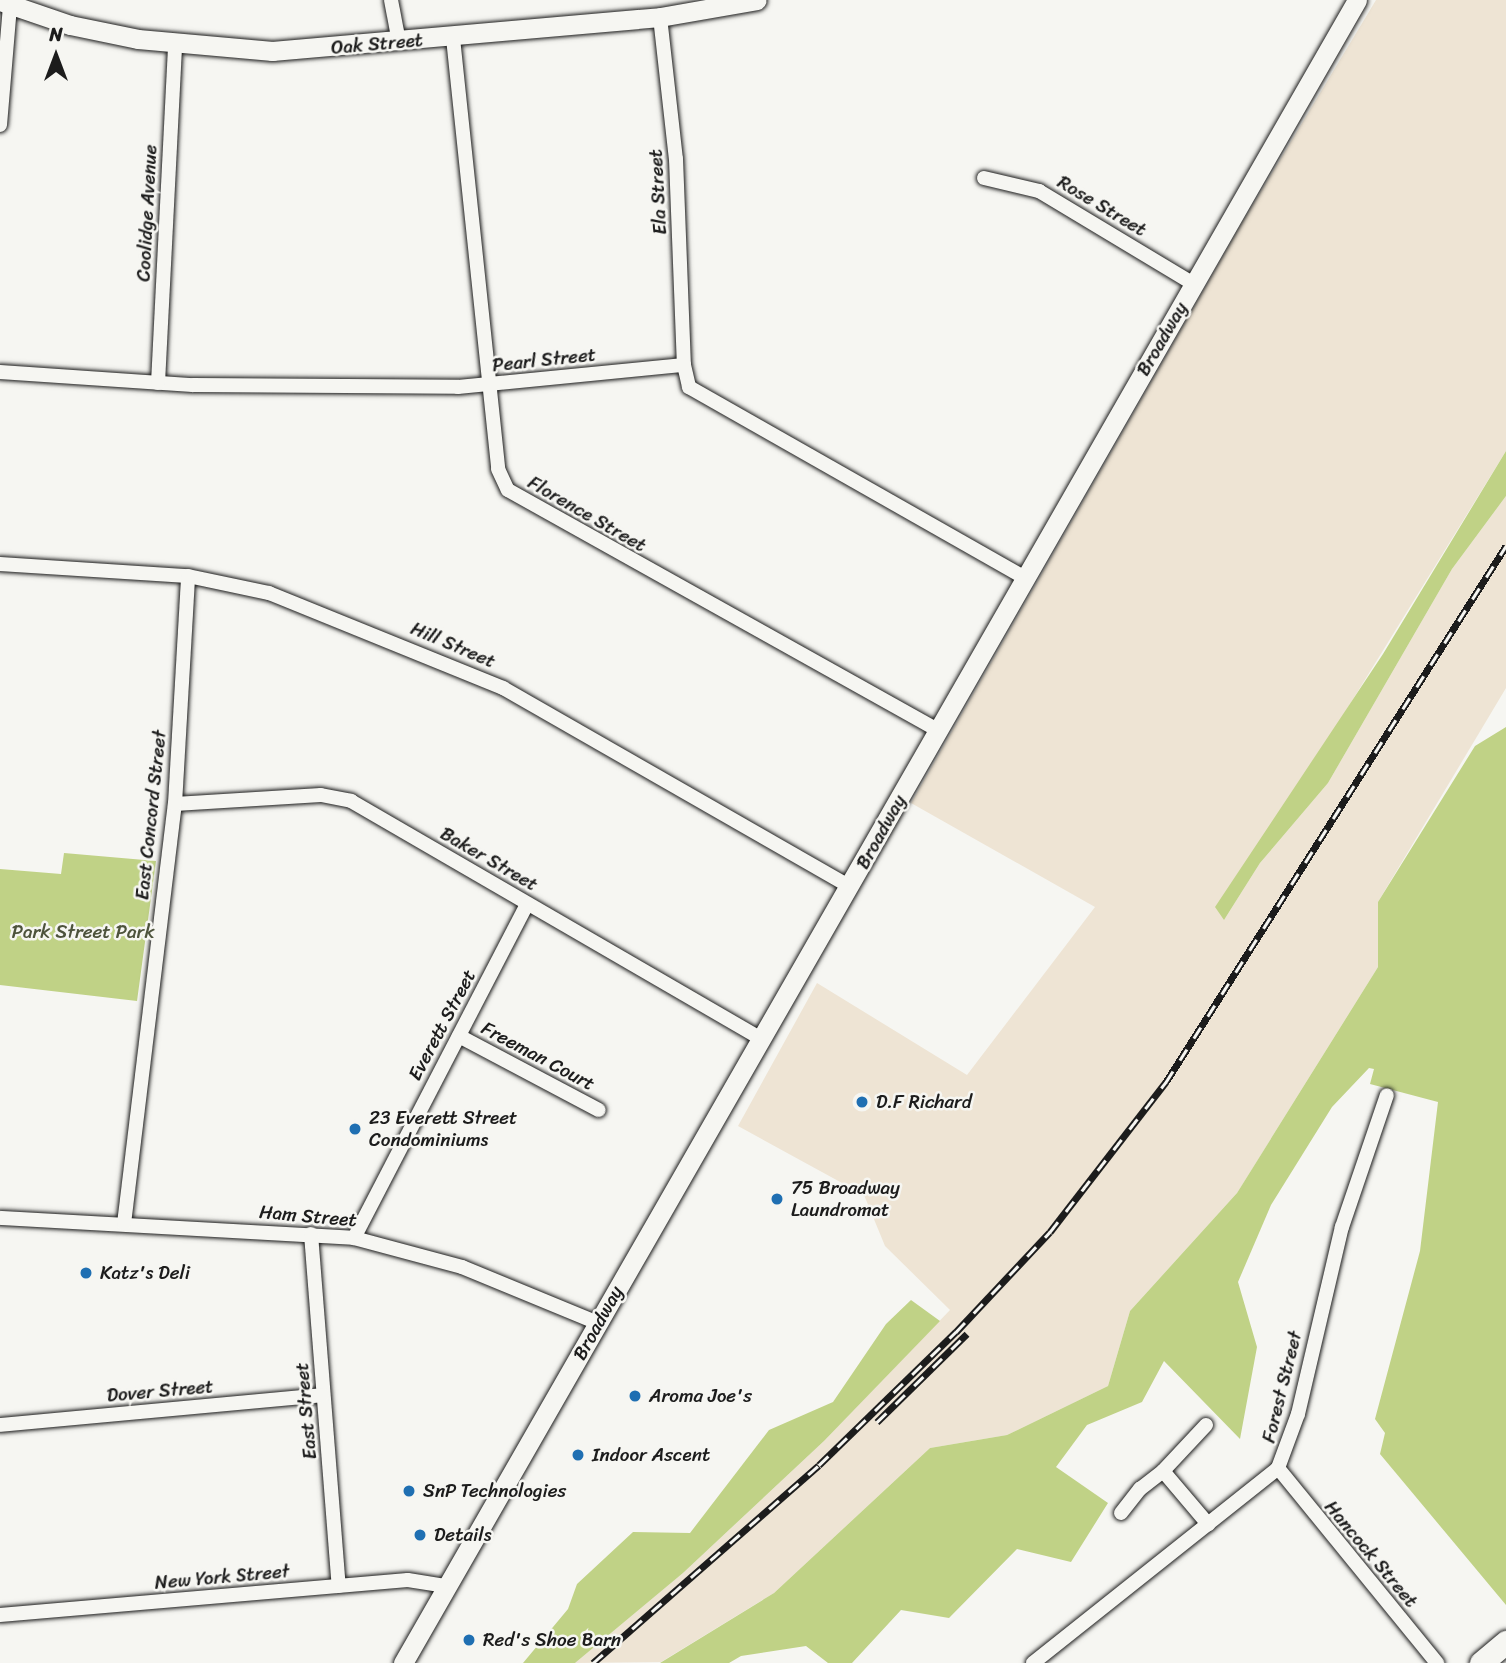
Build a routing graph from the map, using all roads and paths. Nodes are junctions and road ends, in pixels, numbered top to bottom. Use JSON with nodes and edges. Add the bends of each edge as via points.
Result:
{"nodes":[{"id":1,"x":391,"y":0,"type":"edge"},
{"id":2,"x":757,"y":0,"type":"edge"},
{"id":3,"x":1357,"y":0,"type":"edge"},
{"id":4,"x":5,"y":3,"type":"edge"},
{"id":5,"x":660,"y":17,"type":"junction"},
{"id":6,"x":453,"y":38,"type":"junction"},
{"id":7,"x":399,"y":42,"type":"junction"},
{"id":8,"x":175,"y":44,"type":"junction"},
{"id":9,"x":0,"y":125,"type":"edge"},
{"id":10,"x":984,"y":178,"type":"dead end"},
{"id":11,"x":1194,"y":284,"type":"junction"},
{"id":12,"x":684,"y":365,"type":"junction"},
{"id":13,"x":0,"y":372,"type":"edge"},
{"id":14,"x":158,"y":383,"type":"junction"},
{"id":15,"x":490,"y":386,"type":"junction"},
{"id":16,"x":0,"y":564,"type":"edge"},
{"id":17,"x":188,"y":576,"type":"junction"},
{"id":18,"x":1025,"y":578,"type":"junction"},
{"id":19,"x":938,"y":730,"type":"junction"},
{"id":20,"x":175,"y":804,"type":"junction"},
{"id":21,"x":849,"y":886,"type":"junction"},
{"id":22,"x":527,"y":904,"type":"junction"},
{"id":23,"x":459,"y":1036,"type":"junction"},
{"id":24,"x":762,"y":1039,"type":"junction"},
{"id":25,"x":1387,"y":1095,"type":"dead end"},
{"id":26,"x":599,"y":1110,"type":"dead end"},
{"id":27,"x":0,"y":1218,"type":"edge"},
{"id":28,"x":124,"y":1224,"type":"junction"},
{"id":29,"x":311,"y":1234,"type":"junction"},
{"id":30,"x":354,"y":1238,"type":"junction"},
{"id":31,"x":598,"y":1323,"type":"junction"},
{"id":32,"x":323,"y":1395,"type":"junction"},
{"id":33,"x":1206,"y":1424,"type":"dead end"},
{"id":34,"x":0,"y":1426,"type":"edge"},
{"id":35,"x":1278,"y":1468,"type":"junction"},
{"id":36,"x":1163,"y":1471,"type":"junction"},
{"id":37,"x":1121,"y":1513,"type":"dead end"},
{"id":38,"x":1208,"y":1524,"type":"junction"},
{"id":39,"x":340,"y":1586,"type":"junction"},
{"id":40,"x":447,"y":1586,"type":"junction"},
{"id":41,"x":0,"y":1615,"type":"edge"},
{"id":42,"x":1506,"y":1642,"type":"edge"},
{"id":43,"x":403,"y":1663,"type":"edge"},
{"id":44,"x":1033,"y":1663,"type":"edge"},
{"id":45,"x":1437,"y":1663,"type":"edge"},
{"id":46,"x":1481,"y":1663,"type":"edge"}],
"edges":[{"from":1,"to":7,"type":"street"},
{"from":2,"to":5,"type":"street","name":"Oak Street"},
{"from":3,"to":11,"type":"street","name":"Broadway"},
{"from":4,"to":8,"type":"street","name":"Oak Street","via":[[104,33]]},
{"from":4,"to":9,"type":"street"},
{"from":5,"to":6,"type":"street","name":"Oak Street"},
{"from":5,"to":12,"type":"street","name":"Ela Street","via":[[677,187]]},
{"from":6,"to":7,"type":"street","name":"Oak Street"},
{"from":6,"to":15,"type":"street","name":"Florence Street"},
{"from":7,"to":8,"type":"street","name":"Oak Street","via":[[272,51]]},
{"from":8,"to":14,"type":"street","name":"Coolidge Avenue"},
{"from":10,"to":11,"type":"street","name":"Rose Street","via":[[1039,191]]},
{"from":11,"to":18,"type":"street","name":"Broadway"},
{"from":12,"to":15,"type":"street","name":"Pearl Street"},
{"from":12,"to":18,"type":"street","via":[[685,379],[695,393]]},
{"from":13,"to":14,"type":"street","name":"Pearl Street"},
{"from":14,"to":15,"type":"street","name":"Pearl Street"},
{"from":15,"to":19,"type":"street","name":"Florence Street","via":[[498,469],[514,495]]},
{"from":16,"to":17,"type":"street","name":"Hill Street"},
{"from":17,"to":20,"type":"street","name":"East Concord Street"},
{"from":17,"to":21,"type":"street","name":"Hill Street","via":[[269,593],[473,673]]},
{"from":18,"to":19,"type":"street","name":"Broadway"},
{"from":19,"to":21,"type":"street","name":"Broadway"},
{"from":20,"to":22,"type":"street","name":"Baker Street","via":[[338,796]]},
{"from":20,"to":28,"type":"street","name":"East Concord Street"},
{"from":21,"to":24,"type":"street","name":"Broadway"},
{"from":22,"to":23,"type":"street","name":"Everett Street"},
{"from":22,"to":24,"type":"street","name":"Baker Street"},
{"from":23,"to":26,"type":"street","name":"Freeman Court"},
{"from":23,"to":30,"type":"street","name":"Everett Street"},
{"from":24,"to":31,"type":"street","name":"Broadway"},
{"from":25,"to":35,"type":"street","name":"Forest Street","via":[[1342,1227],[1298,1414]]},
{"from":27,"to":28,"type":"street","name":"Ham Street"},
{"from":28,"to":29,"type":"street","name":"Ham Street"},
{"from":29,"to":30,"type":"street","name":"Ham Street"},
{"from":29,"to":32,"type":"street","name":"East Street"},
{"from":30,"to":31,"type":"street","name":"Ham Street","via":[[462,1267]]},
{"from":31,"to":40,"type":"street","name":"Broadway"},
{"from":32,"to":34,"type":"street","name":"Dover Street"},
{"from":32,"to":39,"type":"street","name":"East Street"},
{"from":33,"to":36,"type":"street"},
{"from":35,"to":38,"type":"street","name":"Forest Street"},
{"from":35,"to":45,"type":"street","name":"Hancock Street"},
{"from":36,"to":37,"type":"street","via":[[1140,1489]]},
{"from":36,"to":38,"type":"street"},
{"from":38,"to":44,"type":"street","name":"Forest Street"},
{"from":39,"to":40,"type":"street","name":"New York Street","via":[[408,1580]]},
{"from":39,"to":41,"type":"street","name":"New York Street"},
{"from":40,"to":43,"type":"street","name":"Broadway"},
{"from":42,"to":46,"type":"main road"}]}
